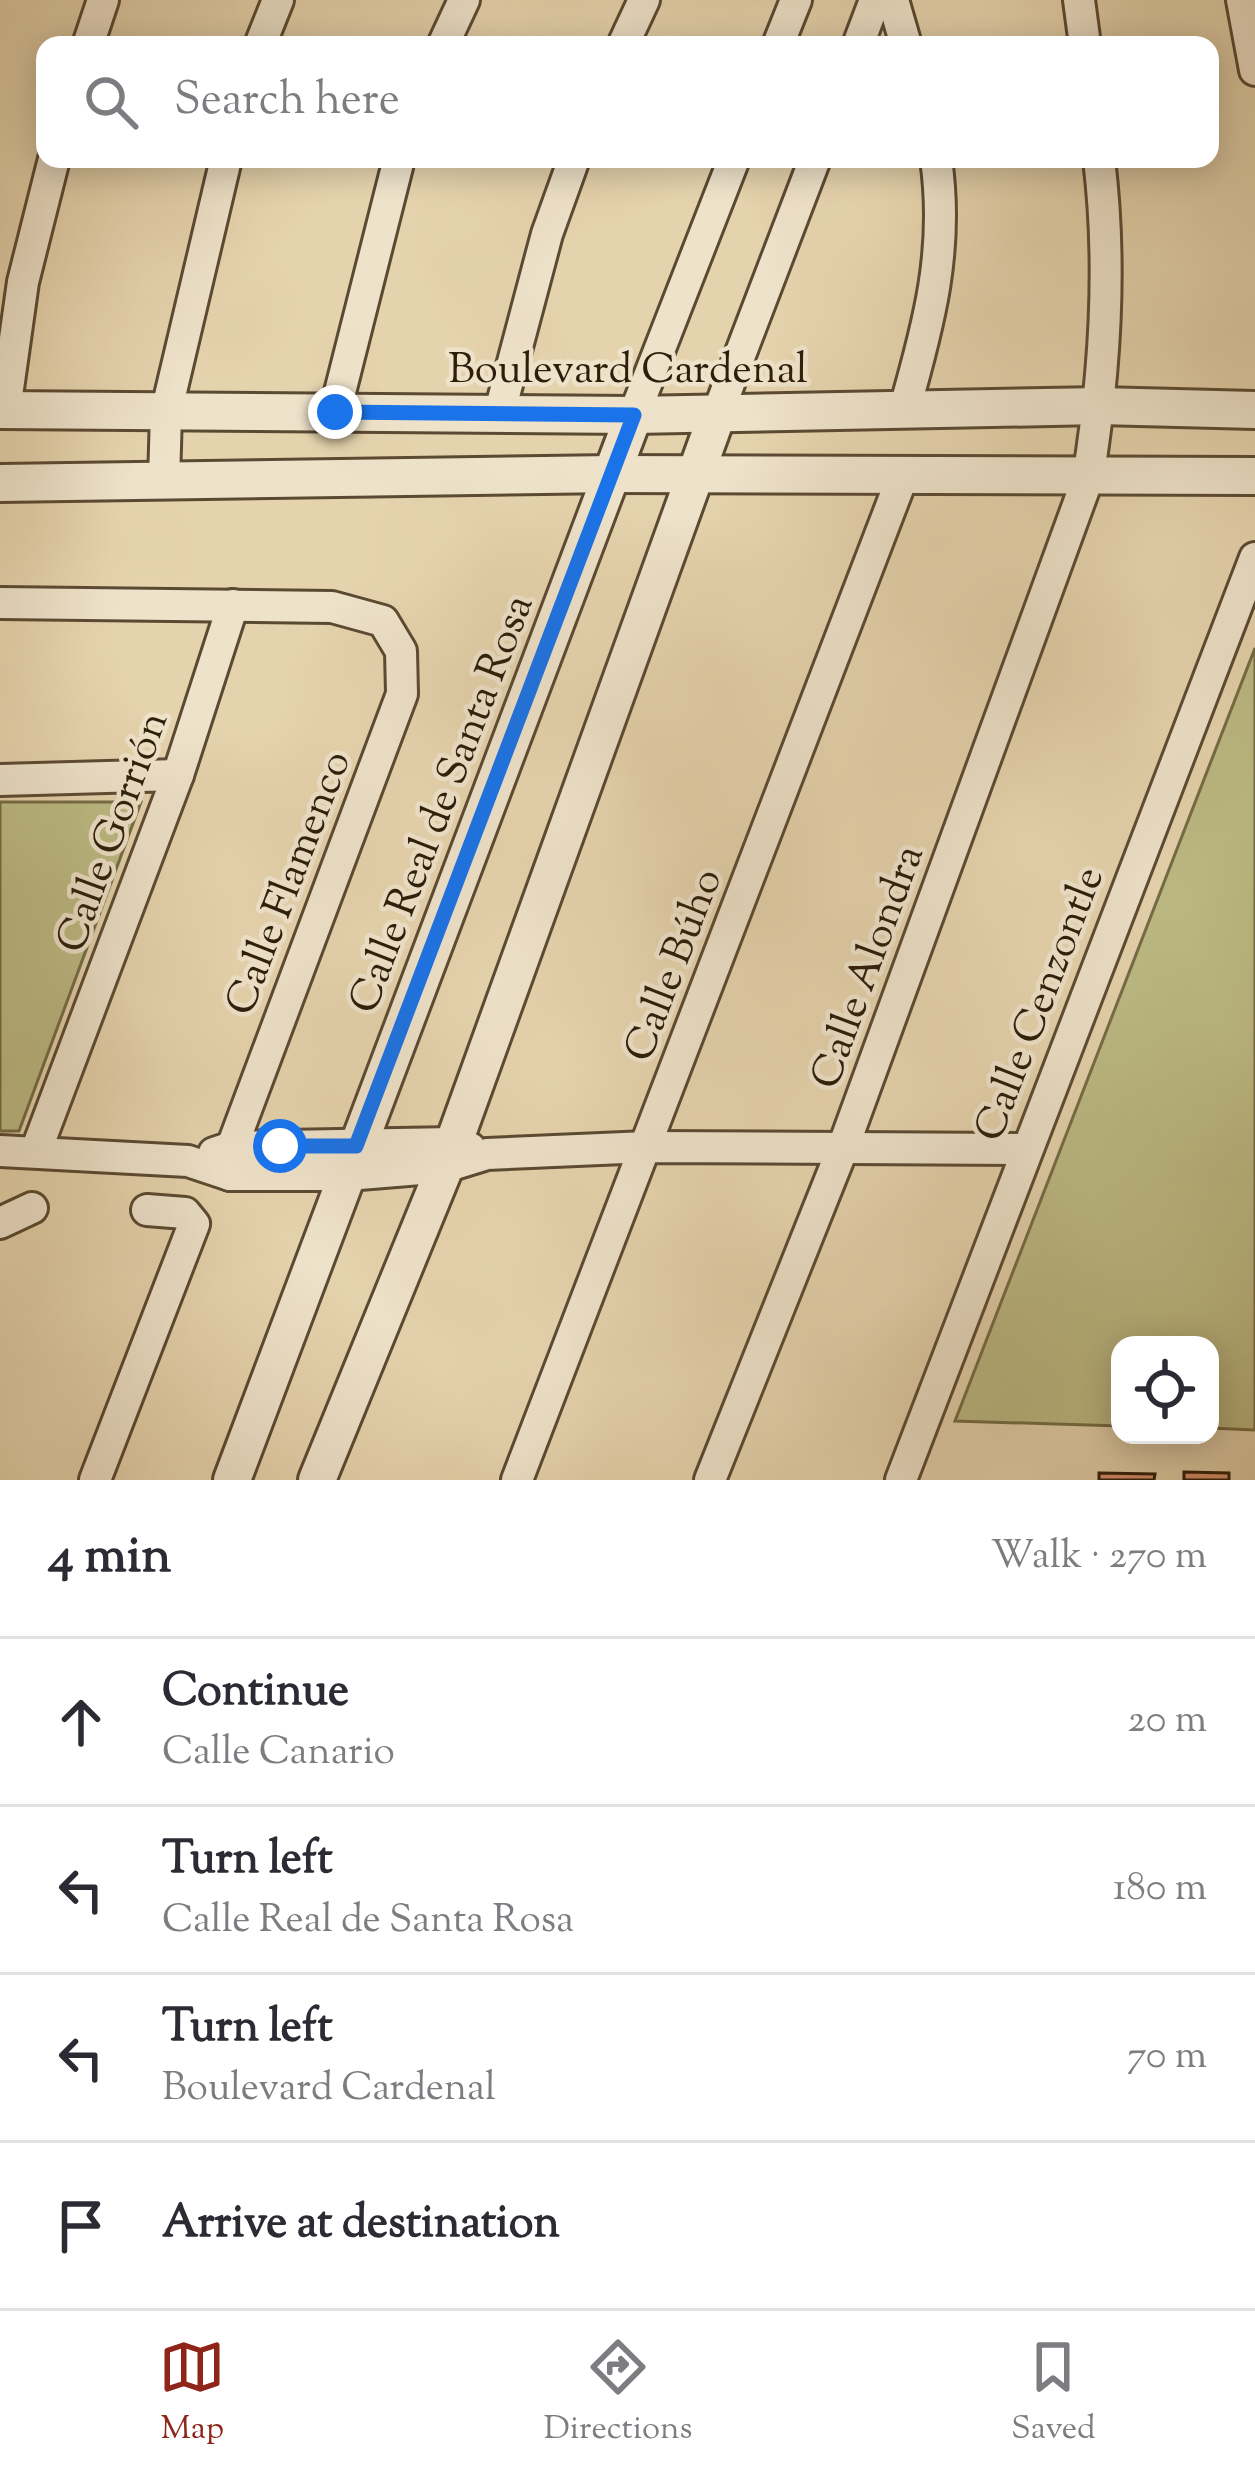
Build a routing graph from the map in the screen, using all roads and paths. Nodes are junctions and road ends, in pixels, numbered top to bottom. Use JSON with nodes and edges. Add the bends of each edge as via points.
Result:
{"nodes":[{"id":1,"x":103,"y":0,"type":"edge"},
{"id":2,"x":278,"y":0,"type":"edge"},
{"id":3,"x":464,"y":0,"type":"edge"},
{"id":4,"x":644,"y":0,"type":"edge"},
{"id":5,"x":796,"y":0,"type":"edge"},
{"id":6,"x":875,"y":0,"type":"edge"},
{"id":7,"x":893,"y":0,"type":"edge"},
{"id":8,"x":1079,"y":0,"type":"edge"},
{"id":9,"x":1242,"y":0,"type":"edge"},
{"id":10,"x":91,"y":36,"type":"edge"},
{"id":11,"x":264,"y":36,"type":"edge"},
{"id":12,"x":447,"y":36,"type":"edge"},
{"id":13,"x":627,"y":36,"type":"edge"},
{"id":14,"x":782,"y":36,"type":"edge"},
{"id":15,"x":861,"y":36,"type":"edge"},
{"id":16,"x":903,"y":36,"type":"edge"},
{"id":17,"x":1084,"y":36,"type":"edge"},
{"id":18,"x":1255,"y":70,"type":"edge"},
{"id":19,"x":52,"y":168,"type":"edge"},
{"id":20,"x":224,"y":168,"type":"edge"},
{"id":21,"x":397,"y":168,"type":"edge"},
{"id":22,"x":571,"y":168,"type":"edge"},
{"id":23,"x":730,"y":168,"type":"edge"},
{"id":24,"x":811,"y":168,"type":"edge"},
{"id":25,"x":936,"y":168,"type":"edge"},
{"id":26,"x":1100,"y":168,"type":"edge"},
{"id":27,"x":1100,"y":406,"type":"junction"},
{"id":28,"x":3,"y":410,"type":"edge"},
{"id":29,"x":1255,"y":410,"type":"edge"},
{"id":30,"x":500,"y":411,"type":"junction"},
{"id":31,"x":904,"y":411,"type":"junction"},
{"id":32,"x":335,"y":412,"type":"junction"},
{"id":33,"x":166,"y":413,"type":"junction"},
{"id":34,"x":634,"y":415,"type":"junction"},
{"id":35,"x":717,"y":415,"type":"junction"},
{"id":36,"x":613,"y":474,"type":"junction"},
{"id":37,"x":697,"y":475,"type":"junction"},
{"id":38,"x":1255,"y":476,"type":"edge"},
{"id":39,"x":902,"y":478,"type":"junction"},
{"id":40,"x":1088,"y":478,"type":"junction"},
{"id":41,"x":164,"y":482,"type":"junction"},
{"id":42,"x":0,"y":483,"type":"edge"},
{"id":43,"x":1255,"y":558,"type":"edge"},
{"id":44,"x":0,"y":603,"type":"edge"},
{"id":45,"x":232,"y":605,"type":"junction"},
{"id":46,"x":178,"y":776,"type":"junction"},
{"id":47,"x":0,"y":780,"type":"edge"},
{"id":48,"x":844,"y":1145,"type":"junction"},
{"id":49,"x":647,"y":1147,"type":"junction"},
{"id":50,"x":1025,"y":1149,"type":"junction"},
{"id":51,"x":0,"y":1151,"type":"edge"},
{"id":52,"x":36,"y":1151,"type":"junction"},
{"id":53,"x":462,"y":1155,"type":"junction"},
{"id":54,"x":231,"y":1161,"type":"junction"},
{"id":55,"x":352,"y":1161,"type":"junction"},
{"id":56,"x":32,"y":1208,"type":"dead end"},
{"id":57,"x":147,"y":1210,"type":"dead end"},
{"id":58,"x":0,"y":1223,"type":"edge"},
{"id":59,"x":95,"y":1480,"type":"edge"},
{"id":60,"x":232,"y":1480,"type":"edge"},
{"id":61,"x":316,"y":1480,"type":"edge"},
{"id":62,"x":517,"y":1480,"type":"edge"},
{"id":63,"x":710,"y":1480,"type":"edge"},
{"id":64,"x":901,"y":1480,"type":"edge"}],
"edges":[{"from":1,"to":10,"type":"street"},
{"from":2,"to":11,"type":"street"},
{"from":3,"to":12,"type":"street"},
{"from":4,"to":13,"type":"street"},
{"from":5,"to":14,"type":"street"},
{"from":6,"to":15,"type":"street"},
{"from":7,"to":16,"type":"street"},
{"from":8,"to":17,"type":"street"},
{"from":9,"to":18,"type":"street"},
{"from":19,"to":28,"type":"street"},
{"from":20,"to":33,"type":"street"},
{"from":21,"to":32,"type":"street"},
{"from":22,"to":30,"type":"street"},
{"from":23,"to":34,"type":"street","name":"Calle Real de Santa Rosa"},
{"from":24,"to":35,"type":"street"},
{"from":25,"to":31,"type":"street","via":[[940,267]]},
{"from":26,"to":27,"type":"street","name":"Calle Alondra","via":[[1106,269]]},
{"from":27,"to":29,"type":"street","name":"Boulevard Cardenal"},
{"from":27,"to":31,"type":"street","name":"Boulevard Cardenal"},
{"from":27,"to":40,"type":"street","name":"Calle Alondra"},
{"from":28,"to":33,"type":"street","name":"Boulevard Cardenal"},
{"from":30,"to":32,"type":"street","name":"Boulevard Cardenal"},
{"from":30,"to":34,"type":"street","name":"Boulevard Cardenal"},
{"from":31,"to":35,"type":"street","name":"Boulevard Cardenal"},
{"from":32,"to":33,"type":"street","name":"Boulevard Cardenal"},
{"from":33,"to":41,"type":"street"},
{"from":34,"to":35,"type":"street","name":"Boulevard Cardenal"},
{"from":34,"to":36,"type":"street","name":"Calle Real de Santa Rosa"},
{"from":35,"to":37,"type":"street"},
{"from":36,"to":37,"type":"street"},
{"from":36,"to":41,"type":"street"},
{"from":36,"to":55,"type":"street","name":"Calle Real de Santa Rosa"},
{"from":37,"to":39,"type":"street"},
{"from":37,"to":53,"type":"street"},
{"from":38,"to":40,"type":"street"},
{"from":39,"to":40,"type":"street"},
{"from":39,"to":49,"type":"street","name":"Calle Búho"},
{"from":40,"to":48,"type":"street","name":"Calle Alondra"},
{"from":41,"to":42,"type":"street"},
{"from":43,"to":50,"type":"street","name":"Calle Cenzontle"},
{"from":44,"to":45,"type":"street"},
{"from":45,"to":46,"type":"street","name":"Calle Gorrión"},
{"from":45,"to":54,"type":"street","name":"Calle Flamenco","via":[[332,607],[383,621],[401,650],[402,694]]},
{"from":46,"to":47,"type":"street"},
{"from":46,"to":52,"type":"street","name":"Calle Gorrión"},
{"from":48,"to":49,"type":"street"},
{"from":48,"to":50,"type":"street"},
{"from":48,"to":63,"type":"street","name":"Calle Alondra"},
{"from":49,"to":53,"type":"street"},
{"from":49,"to":62,"type":"street","name":"Calle Búho"},
{"from":50,"to":64,"type":"street","name":"Calle Cenzontle"},
{"from":51,"to":52,"type":"street"},
{"from":52,"to":54,"type":"street"},
{"from":53,"to":55,"type":"street"},
{"from":53,"to":61,"type":"street"},
{"from":54,"to":55,"type":"street"},
{"from":55,"to":60,"type":"street","name":"Calle Real de Santa Rosa"},
{"from":56,"to":58,"type":"street"},
{"from":57,"to":59,"type":"street","via":[[185,1213],[194,1223]]}]}
